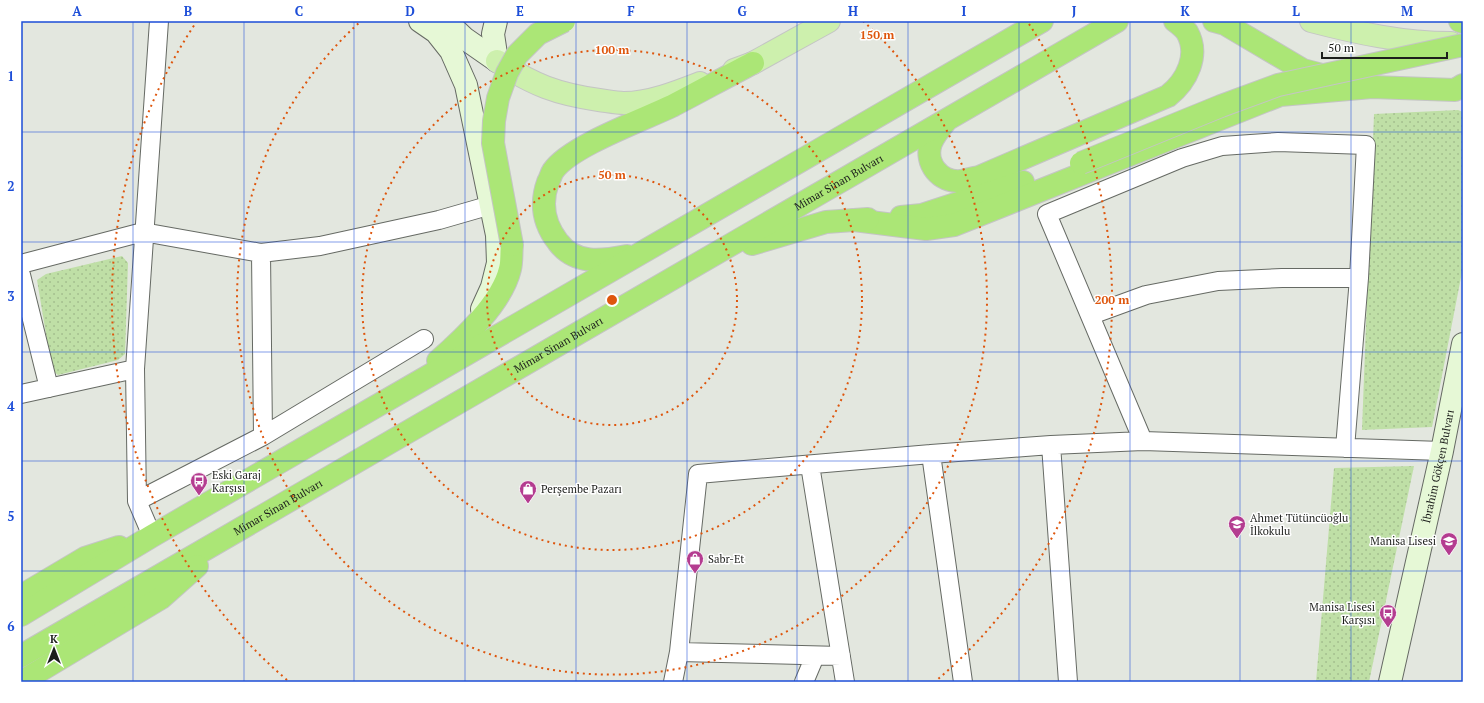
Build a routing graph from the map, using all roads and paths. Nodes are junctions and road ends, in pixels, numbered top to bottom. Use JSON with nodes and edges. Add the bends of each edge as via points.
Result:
{"nodes":[{"id":1,"x":159,"y":21,"type":"edge"},
{"id":2,"x":420,"y":21,"type":"edge"},
{"id":3,"x":446,"y":21,"type":"edge"},
{"id":4,"x":496,"y":21,"type":"edge"},
{"id":5,"x":564,"y":21,"type":"edge"},
{"id":6,"x":829,"y":21,"type":"edge"},
{"id":7,"x":1117,"y":21,"type":"edge"},
{"id":8,"x":1175,"y":21,"type":"edge"},
{"id":9,"x":1214,"y":21,"type":"edge"},
{"id":10,"x":1311,"y":21,"type":"edge"},
{"id":11,"x":1460,"y":21,"type":"edge"},
{"id":12,"x":1463,"y":22,"type":"edge"},
{"id":13,"x":1034,"y":25,"type":"edge"},
{"id":14,"x":1463,"y":44,"type":"edge"},
{"id":15,"x":497,"y":61,"type":"junction"},
{"id":16,"x":753,"y":63,"type":"junction"},
{"id":17,"x":1372,"y":87,"type":"junction"},
{"id":18,"x":1460,"y":91,"type":"edge"},
{"id":19,"x":946,"y":120,"type":"junction"},
{"id":20,"x":491,"y":205,"type":"junction"},
{"id":21,"x":854,"y":220,"type":"junction"},
{"id":22,"x":143,"y":232,"type":"junction"},
{"id":23,"x":642,"y":252,"type":"junction"},
{"id":24,"x":261,"y":253,"type":"junction"},
{"id":25,"x":709,"y":259,"type":"junction"},
{"id":26,"x":21,"y":264,"type":"edge"},
{"id":27,"x":21,"y":275,"type":"edge"},
{"id":28,"x":1359,"y":278,"type":"junction"},
{"id":29,"x":1091,"y":315,"type":"junction"},
{"id":30,"x":470,"y":330,"type":"junction"},
{"id":31,"x":424,"y":339,"type":"dead end"},
{"id":32,"x":1463,"y":344,"type":"edge"},
{"id":33,"x":135,"y":369,"type":"junction"},
{"id":34,"x":49,"y":388,"type":"junction"},
{"id":35,"x":21,"y":394,"type":"edge"},
{"id":36,"x":392,"y":398,"type":"junction"},
{"id":37,"x":1463,"y":409,"type":"edge"},
{"id":38,"x":263,"y":436,"type":"junction"},
{"id":39,"x":1142,"y":441,"type":"junction"},
{"id":40,"x":1051,"y":445,"type":"junction"},
{"id":41,"x":1345,"y":448,"type":"junction"},
{"id":42,"x":1442,"y":451,"type":"junction"},
{"id":43,"x":931,"y":454,"type":"junction"},
{"id":44,"x":810,"y":465,"type":"junction"},
{"id":45,"x":137,"y":502,"type":"junction"},
{"id":46,"x":237,"y":532,"type":"junction"},
{"id":47,"x":152,"y":536,"type":"junction"},
{"id":48,"x":21,"y":596,"type":"edge"},
{"id":49,"x":21,"y":615,"type":"edge"},
{"id":50,"x":679,"y":652,"type":"junction"},
{"id":51,"x":21,"y":656,"type":"edge"},
{"id":52,"x":815,"y":656,"type":"junction"},
{"id":53,"x":841,"y":656,"type":"junction"},
{"id":54,"x":21,"y":682,"type":"edge"},
{"id":55,"x":673,"y":682,"type":"edge"},
{"id":56,"x":804,"y":682,"type":"edge"},
{"id":57,"x":845,"y":682,"type":"edge"},
{"id":58,"x":964,"y":682,"type":"edge"},
{"id":59,"x":1065,"y":682,"type":"edge"},
{"id":60,"x":1390,"y":682,"type":"edge"},
{"id":61,"x":1403,"y":682,"type":"edge"}],
"edges":[{"from":1,"to":22,"type":"street"},
{"from":2,"to":20,"type":"main road","via":[[436,32],[451,51],[466,85]]},
{"from":3,"to":15,"type":"main road","via":[[464,38]]},
{"from":4,"to":15,"type":"main road","via":[[494,34]]},
{"from":5,"to":30,"type":"highway","bridge":true,"via":[[538,34],[517,55],[498,98],[493,144],[512,245],[510,269],[504,286]]},
{"from":6,"to":16,"type":"main road"},
{"from":7,"to":19,"type":"highway","name":"Mimar Sinan Bulvarı"},
{"from":8,"to":19,"type":"highway","via":[[1186,31],[1192,45],[1192,56],[1185,79],[1168,96],[979,176],[960,181],[944,178],[933,169],[928,155],[931,142]]},
{"from":9,"to":17,"type":"highway","via":[[1225,24],[1303,70]]},
{"from":10,"to":14,"type":"main road","via":[[1405,42]]},
{"from":11,"to":12,"type":"highway"},
{"from":13,"to":23,"type":"highway"},
{"from":14,"to":21,"type":"highway","bridge":true,"via":[[1278,85],[1081,164],[922,215]]},
{"from":15,"to":16,"type":"main road","via":[[549,90],[624,103],[668,95]]},
{"from":16,"to":23,"type":"highway","via":[[672,106],[575,152],[553,171],[546,188],[543,210],[549,230],[564,250],[587,260],[607,260]]},
{"from":17,"to":18,"type":"highway"},
{"from":17,"to":21,"type":"highway","via":[[1280,95],[954,225],[926,229]]},
{"from":19,"to":25,"type":"highway","name":"Mimar Sinan Bulvarı"},
{"from":20,"to":24,"type":"street","via":[[439,220],[320,246]]},
{"from":20,"to":30,"type":"main road","via":[[497,235],[498,263],[492,287]]},
{"from":21,"to":25,"type":"highway","via":[[826,222]]},
{"from":22,"to":24,"type":"street"},
{"from":22,"to":26,"type":"street"},
{"from":22,"to":33,"type":"street"},
{"from":23,"to":36,"type":"highway"},
{"from":24,"to":38,"type":"street"},
{"from":25,"to":46,"type":"highway","name":"Mimar Sinan Bulvarı"},
{"from":27,"to":34,"type":"street"},
{"from":28,"to":29,"type":"street","via":[[1218,281],[1146,295]]},
{"from":28,"to":29,"type":"street","via":[[1366,145],[1278,142],[1222,146],[1182,158],[1047,214]]},
{"from":28,"to":41,"type":"street"},
{"from":29,"to":39,"type":"street"},
{"from":30,"to":36,"type":"highway","via":[[453,348]]},
{"from":31,"to":38,"type":"street"},
{"from":32,"to":42,"type":"main road","name":"İbrahim Gökçen Bulvarı"},
{"from":33,"to":34,"type":"street"},
{"from":33,"to":45,"type":"street"},
{"from":34,"to":35,"type":"street"},
{"from":36,"to":47,"type":"highway"},
{"from":37,"to":61,"type":"main road","name":"İbrahim Gökçen Bulvarı"},
{"from":38,"to":45,"type":"street"},
{"from":39,"to":40,"type":"street"},
{"from":39,"to":41,"type":"street"},
{"from":40,"to":43,"type":"street"},
{"from":40,"to":59,"type":"street"},
{"from":41,"to":42,"type":"street"},
{"from":42,"to":60,"type":"main road","name":"İbrahim Gökçen Bulvarı"},
{"from":43,"to":44,"type":"street"},
{"from":43,"to":58,"type":"street"},
{"from":44,"to":50,"type":"street","via":[[698,474]]},
{"from":44,"to":53,"type":"street"},
{"from":45,"to":47,"type":"street"},
{"from":46,"to":51,"type":"highway","name":"Mimar Sinan Bulvarı"},
{"from":46,"to":54,"type":"highway","via":[[160,598]]},
{"from":47,"to":48,"type":"highway","via":[[85,558]]},
{"from":47,"to":49,"type":"highway"},
{"from":50,"to":52,"type":"street"},
{"from":50,"to":55,"type":"street"},
{"from":52,"to":53,"type":"street"},
{"from":52,"to":56,"type":"street"},
{"from":53,"to":57,"type":"street"}]}
